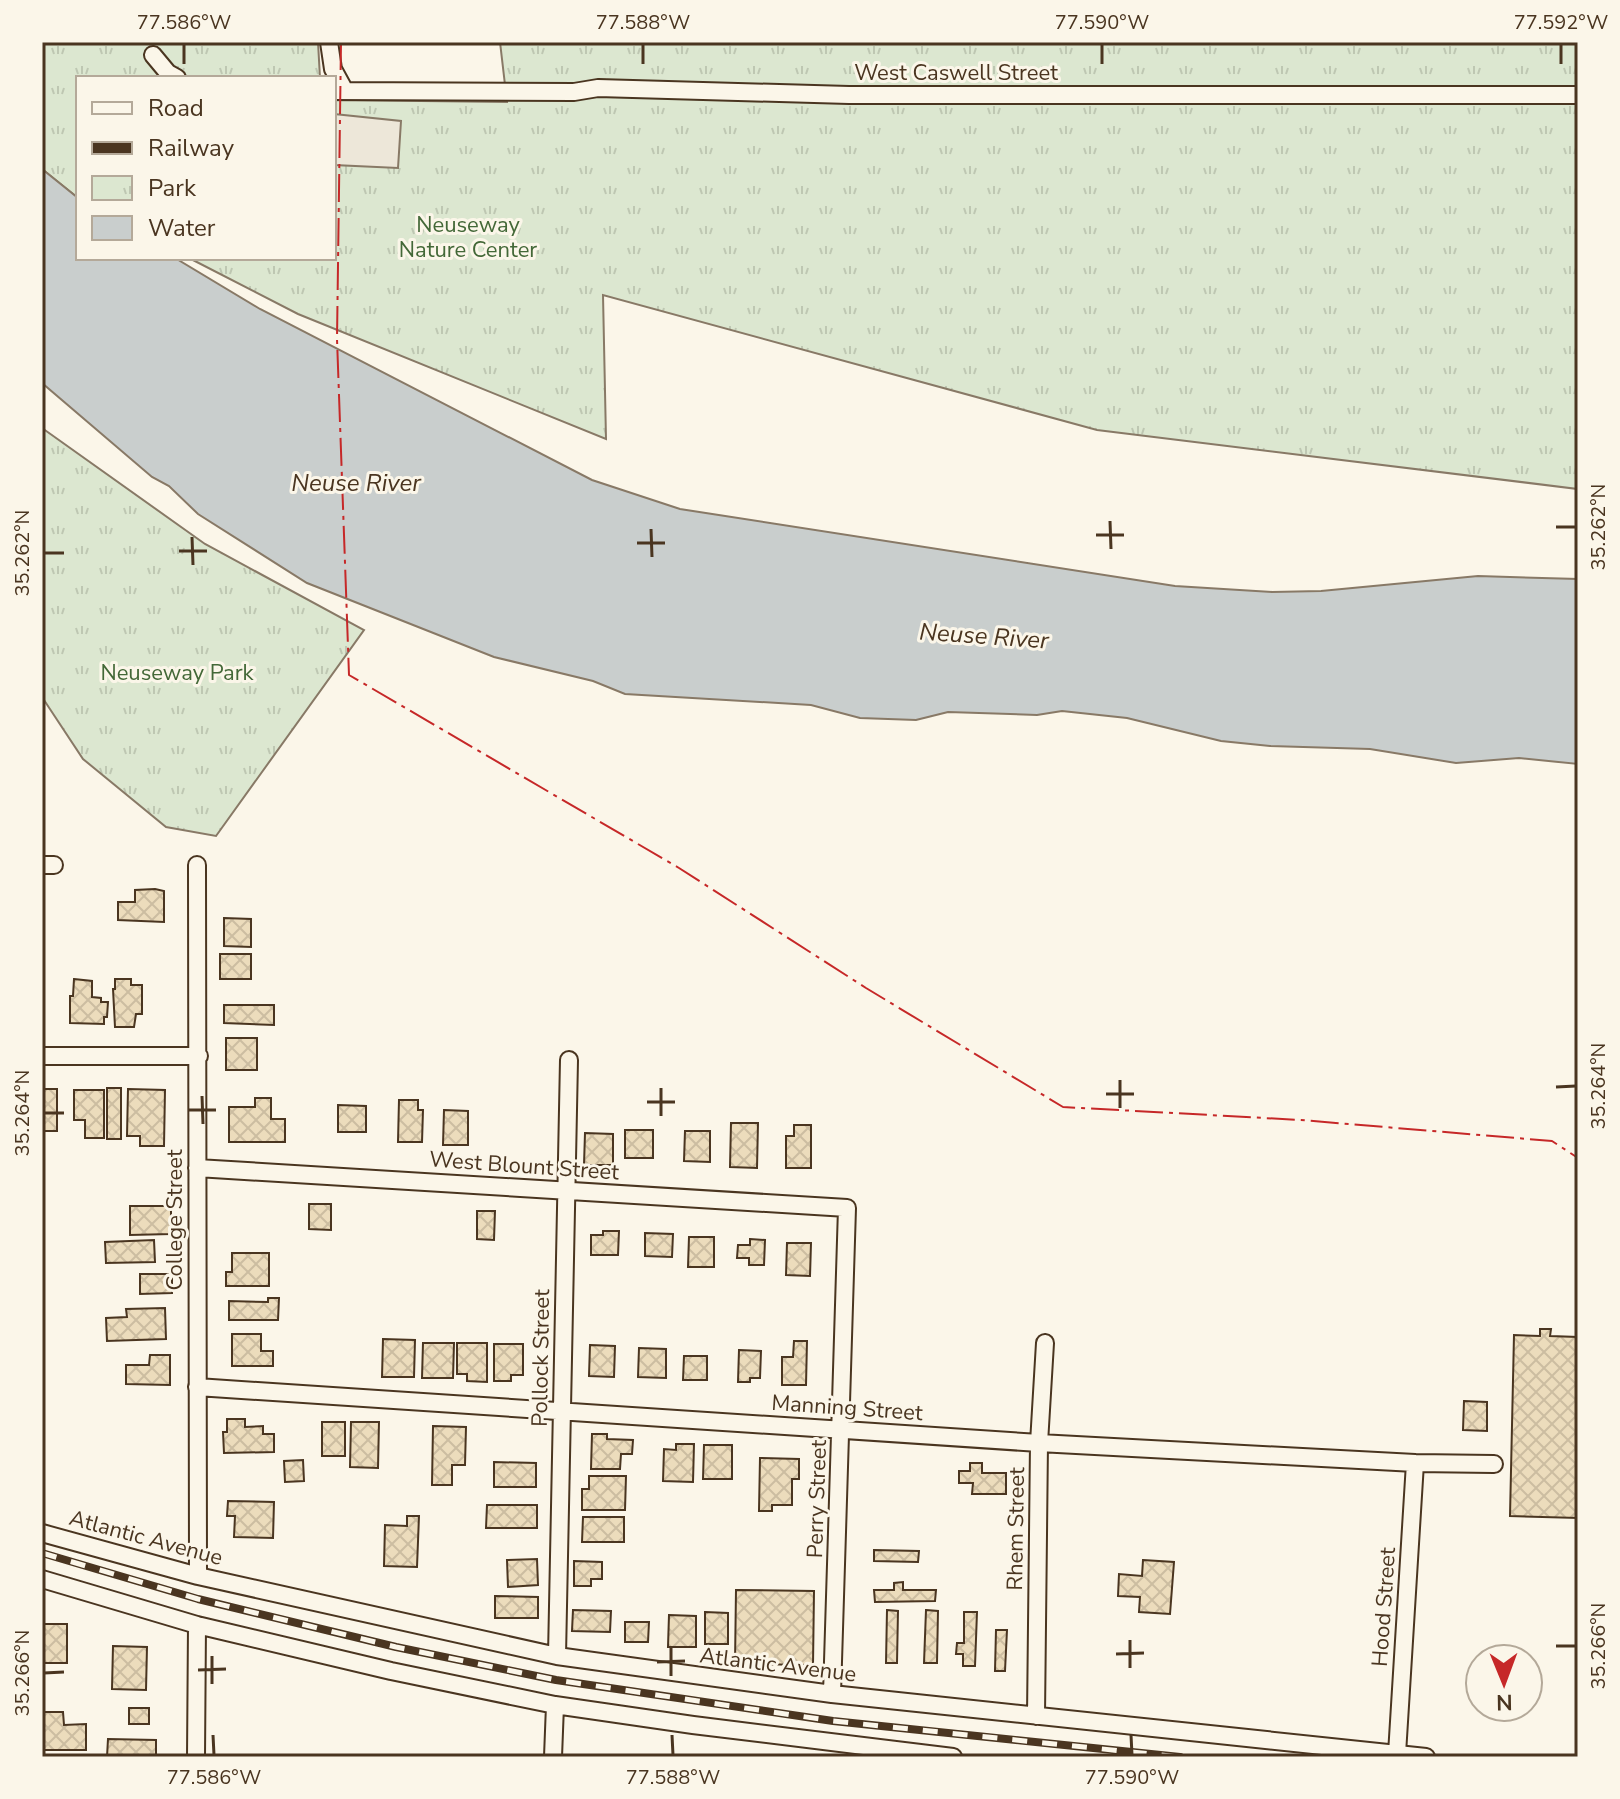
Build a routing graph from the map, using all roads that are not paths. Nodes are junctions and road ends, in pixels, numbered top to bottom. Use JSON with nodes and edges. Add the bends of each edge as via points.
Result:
{"nodes":[{"id":1,"x":329,"y":42,"type":"edge"},
{"id":2,"x":153,"y":55,"type":"dead end"},
{"id":3,"x":173,"y":76,"type":"edge"},
{"id":4,"x":335,"y":76,"type":"edge"},
{"id":5,"x":339,"y":91,"type":"edge"},
{"id":6,"x":1578,"y":95,"type":"edge"},
{"id":7,"x":197,"y":865,"type":"dead end"},
{"id":8,"x":42,"y":1056,"type":"edge"},
{"id":9,"x":199,"y":1056,"type":"junction"},
{"id":10,"x":569,"y":1060,"type":"dead end"},
{"id":11,"x":197,"y":1168,"type":"junction"},
{"id":12,"x":565,"y":1191,"type":"junction"},
{"id":13,"x":847,"y":1208,"type":"joint"},
{"id":14,"x":1045,"y":1343,"type":"dead end"},
{"id":15,"x":197,"y":1387,"type":"junction"},
{"id":16,"x":562,"y":1412,"type":"junction"},
{"id":17,"x":841,"y":1429,"type":"junction"},
{"id":18,"x":1039,"y":1443,"type":"junction"},
{"id":19,"x":1415,"y":1463,"type":"junction"},
{"id":20,"x":1494,"y":1464,"type":"dead end"},
{"id":21,"x":42,"y":1533,"type":"edge"},
{"id":22,"x":198,"y":1576,"type":"junction"},
{"id":23,"x":42,"y":1579,"type":"edge"},
{"id":24,"x":197,"y":1625,"type":"junction"},
{"id":25,"x":557,"y":1656,"type":"junction"},
{"id":26,"x":832,"y":1694,"type":"junction"},
{"id":27,"x":555,"y":1705,"type":"junction"},
{"id":28,"x":1036,"y":1716,"type":"junction"},
{"id":29,"x":833,"y":1750,"type":"edge"},
{"id":30,"x":1397,"y":1754,"type":"junction"},
{"id":31,"x":196,"y":1757,"type":"edge"},
{"id":32,"x":553,"y":1757,"type":"edge"},
{"id":33,"x":953,"y":1757,"type":"edge"},
{"id":34,"x":1426,"y":1757,"type":"edge"}],
"edges":[{"from":1,"to":4,"type":"street"},
{"from":2,"to":3,"type":"street"},
{"from":5,"to":6,"type":"street","name":"West Caswell Street"},
{"from":7,"to":9,"type":"street","name":"College Street"},
{"from":8,"to":9,"type":"street"},
{"from":9,"to":11,"type":"street","name":"College Street"},
{"from":10,"to":12,"type":"street","name":"Pollock Street"},
{"from":11,"to":12,"type":"street","name":"West Blount Street"},
{"from":11,"to":15,"type":"street","name":"College Street"},
{"from":12,"to":13,"type":"street","name":"West Blount Street"},
{"from":12,"to":16,"type":"street","name":"Pollock Street"},
{"from":13,"to":17,"type":"street","name":"Perry Street"},
{"from":14,"to":18,"type":"street","name":"Rhem Street"},
{"from":15,"to":16,"type":"street","name":"Manning Street"},
{"from":15,"to":22,"type":"street","name":"College Street"},
{"from":16,"to":17,"type":"street","name":"Manning Street"},
{"from":16,"to":25,"type":"street","name":"Pollock Street"},
{"from":17,"to":18,"type":"street","name":"Manning Street"},
{"from":17,"to":26,"type":"street","name":"Perry Street"},
{"from":18,"to":19,"type":"street","name":"Manning Street"},
{"from":18,"to":28,"type":"street","name":"Rhem Street"},
{"from":19,"to":20,"type":"street","name":"Manning Street"},
{"from":19,"to":30,"type":"street","name":"Hood Street"},
{"from":21,"to":22,"type":"street","name":"Atlantic Avenue"},
{"from":22,"to":25,"type":"street","name":"Atlantic Avenue"},
{"from":23,"to":24,"type":"street"},
{"from":24,"to":27,"type":"street"},
{"from":24,"to":31,"type":"street"},
{"from":25,"to":26,"type":"street","name":"Atlantic Avenue"},
{"from":26,"to":28,"type":"street","name":"Atlantic Avenue"},
{"from":27,"to":29,"type":"street"},
{"from":27,"to":32,"type":"street"},
{"from":28,"to":30,"type":"street","name":"Atlantic Avenue"},
{"from":29,"to":33,"type":"street"},
{"from":30,"to":34,"type":"street","name":"Atlantic Avenue"}]}
